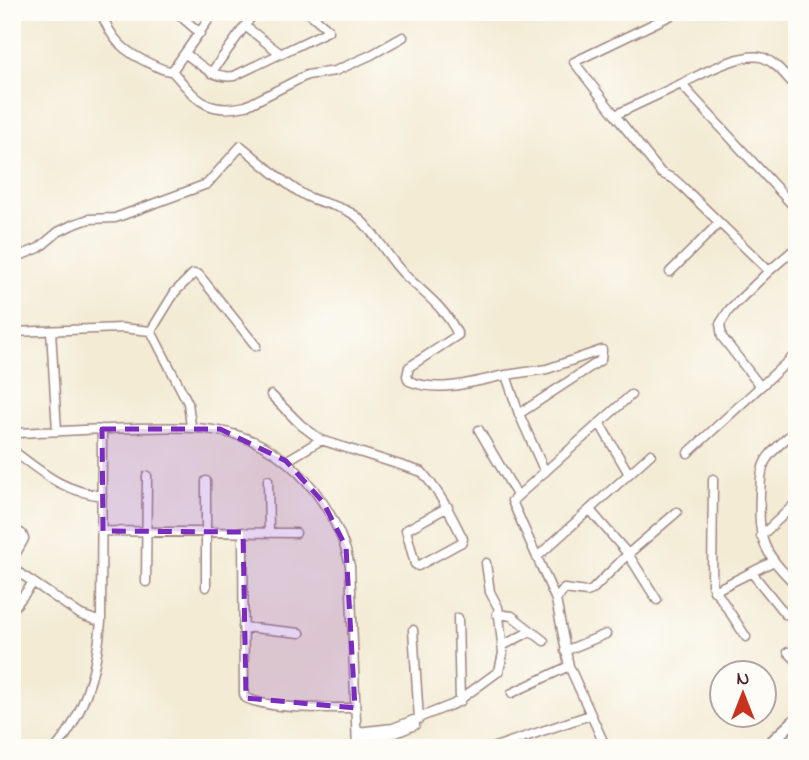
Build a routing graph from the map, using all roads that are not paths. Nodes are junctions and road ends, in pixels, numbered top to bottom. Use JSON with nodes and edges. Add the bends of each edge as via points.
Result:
{"nodes":[{"id":1,"x":101,"y":12,"type":"edge"},
{"id":2,"x":176,"y":12,"type":"edge"},
{"id":3,"x":214,"y":12,"type":"edge"},
{"id":4,"x":254,"y":12,"type":"edge"},
{"id":5,"x":309,"y":12,"type":"edge"},
{"id":6,"x":678,"y":12,"type":"edge"},
{"id":7,"x":245,"y":26,"type":"junction"},
{"id":8,"x":200,"y":33,"type":"junction"},
{"id":9,"x":403,"y":37,"type":"dead end"},
{"id":10,"x":186,"y":54,"type":"junction"},
{"id":11,"x":281,"y":54,"type":"junction"},
{"id":12,"x":172,"y":71,"type":"junction"},
{"id":13,"x":211,"y":73,"type":"junction"},
{"id":14,"x":681,"y":84,"type":"junction"},
{"id":15,"x":797,"y":89,"type":"edge"},
{"id":16,"x":615,"y":115,"type":"junction"},
{"id":17,"x":797,"y":210,"type":"edge"},
{"id":18,"x":719,"y":223,"type":"junction"},
{"id":19,"x":797,"y":247,"type":"edge"},
{"id":20,"x":12,"y":259,"type":"edge"},
{"id":21,"x":769,"y":271,"type":"junction"},
{"id":22,"x":670,"y":272,"type":"dead end"},
{"id":23,"x":51,"y":331,"type":"junction"},
{"id":24,"x":152,"y":331,"type":"junction"},
{"id":25,"x":12,"y":332,"type":"edge"},
{"id":26,"x":256,"y":346,"type":"dead end"},
{"id":27,"x":797,"y":352,"type":"edge"},
{"id":28,"x":506,"y":375,"type":"junction"},
{"id":29,"x":760,"y":386,"type":"junction"},
{"id":30,"x":271,"y":395,"type":"dead end"},
{"id":31,"x":631,"y":395,"type":"dead end"},
{"id":32,"x":519,"y":414,"type":"junction"},
{"id":33,"x":600,"y":424,"type":"junction"},
{"id":34,"x":191,"y":426,"type":"junction"},
{"id":35,"x":102,"y":429,"type":"junction"},
{"id":36,"x":797,"y":429,"type":"edge"},
{"id":37,"x":479,"y":430,"type":"dead end"},
{"id":38,"x":57,"y":431,"type":"junction"},
{"id":39,"x":17,"y":433,"type":"edge"},
{"id":40,"x":321,"y":440,"type":"junction"},
{"id":41,"x":12,"y":448,"type":"edge"},
{"id":42,"x":688,"y":453,"type":"dead end"},
{"id":43,"x":651,"y":454,"type":"dead end"},
{"id":44,"x":286,"y":461,"type":"junction"},
{"id":45,"x":545,"y":472,"type":"junction"},
{"id":46,"x":628,"y":474,"type":"junction"},
{"id":47,"x":147,"y":475,"type":"dead end"},
{"id":48,"x":268,"y":480,"type":"dead end"},
{"id":49,"x":713,"y":480,"type":"dead end"},
{"id":50,"x":206,"y":481,"type":"dead end"},
{"id":51,"x":517,"y":495,"type":"junction"},
{"id":52,"x":102,"y":496,"type":"junction"},
{"id":53,"x":797,"y":502,"type":"edge"},
{"id":54,"x":447,"y":507,"type":"junction"},
{"id":55,"x":590,"y":510,"type":"junction"},
{"id":56,"x":677,"y":512,"type":"dead end"},
{"id":57,"x":12,"y":527,"type":"edge"},
{"id":58,"x":103,"y":531,"type":"junction"},
{"id":59,"x":147,"y":531,"type":"junction"},
{"id":60,"x":207,"y":532,"type":"junction"},
{"id":61,"x":243,"y":532,"type":"junction"},
{"id":62,"x":269,"y":533,"type":"junction"},
{"id":63,"x":296,"y":533,"type":"dead end"},
{"id":64,"x":761,"y":536,"type":"junction"},
{"id":65,"x":628,"y":554,"type":"junction"},
{"id":66,"x":537,"y":557,"type":"junction"},
{"id":67,"x":12,"y":560,"type":"edge"},
{"id":68,"x":774,"y":561,"type":"junction"},
{"id":69,"x":486,"y":563,"type":"dead end"},
{"id":70,"x":12,"y":568,"type":"edge"},
{"id":71,"x":752,"y":573,"type":"junction"},
{"id":72,"x":795,"y":580,"type":"edge"},
{"id":73,"x":146,"y":582,"type":"dead end"},
{"id":74,"x":33,"y":583,"type":"junction"},
{"id":75,"x":206,"y":587,"type":"dead end"},
{"id":76,"x":714,"y":591,"type":"junction"},
{"id":77,"x":556,"y":600,"type":"junction"},
{"id":78,"x":657,"y":600,"type":"dead end"},
{"id":79,"x":12,"y":610,"type":"edge"},
{"id":80,"x":497,"y":614,"type":"junction"},
{"id":81,"x":785,"y":614,"type":"dead end"},
{"id":82,"x":458,"y":618,"type":"dead end"},
{"id":83,"x":101,"y":622,"type":"junction"},
{"id":84,"x":243,"y":626,"type":"junction"},
{"id":85,"x":413,"y":630,"type":"dead end"},
{"id":86,"x":531,"y":632,"type":"junction"},
{"id":87,"x":300,"y":633,"type":"dead end"},
{"id":88,"x":606,"y":634,"type":"dead end"},
{"id":89,"x":746,"y":637,"type":"dead end"},
{"id":90,"x":544,"y":641,"type":"dead end"},
{"id":91,"x":502,"y":646,"type":"junction"},
{"id":92,"x":565,"y":652,"type":"junction"},
{"id":93,"x":788,"y":652,"type":"dead end"},
{"id":94,"x":797,"y":661,"type":"edge"},
{"id":95,"x":569,"y":666,"type":"junction"},
{"id":96,"x":512,"y":693,"type":"dead end"},
{"id":97,"x":460,"y":702,"type":"junction"},
{"id":98,"x":355,"y":708,"type":"junction"},
{"id":99,"x":590,"y":715,"type":"junction"},
{"id":100,"x":420,"y":718,"type":"junction"},
{"id":101,"x":794,"y":721,"type":"edge"},
{"id":102,"x":357,"y":739,"type":"edge"},
{"id":103,"x":56,"y":748,"type":"edge"},
{"id":104,"x":492,"y":748,"type":"edge"},
{"id":105,"x":606,"y":748,"type":"edge"},
{"id":106,"x":765,"y":748,"type":"edge"}],
"edges":[{"from":1,"to":12,"type":"street","via":[[120,46]]},
{"from":2,"to":8,"type":"street"},
{"from":3,"to":8,"type":"street"},
{"from":4,"to":7,"type":"street"},
{"from":5,"to":11,"type":"street","via":[[328,31]]},
{"from":6,"to":16,"type":"street","via":[[574,62]]},
{"from":7,"to":11,"type":"street"},
{"from":7,"to":13,"type":"street"},
{"from":8,"to":10,"type":"street"},
{"from":9,"to":12,"type":"street","via":[[335,71],[307,75],[237,108],[211,108]]},
{"from":10,"to":12,"type":"street"},
{"from":10,"to":13,"type":"street"},
{"from":11,"to":13,"type":"street","via":[[234,76],[222,78]]},
{"from":14,"to":15,"type":"street","via":[[748,57],[763,57]]},
{"from":14,"to":16,"type":"street"},
{"from":14,"to":17,"type":"street"},
{"from":16,"to":18,"type":"street","via":[[661,173],[674,179]]},
{"from":18,"to":21,"type":"street"},
{"from":18,"to":22,"type":"street"},
{"from":19,"to":21,"type":"street"},
{"from":20,"to":28,"type":"street","via":[[39,248],[72,225],[115,218],[206,184],[241,146],[306,196],[353,214],[372,229],[406,276],[454,326],[458,335],[409,367],[409,381],[450,387]]},
{"from":21,"to":29,"type":"street","via":[[720,324],[722,337]]},
{"from":23,"to":24,"type":"street"},
{"from":23,"to":25,"type":"street"},
{"from":23,"to":38,"type":"street"},
{"from":24,"to":26,"type":"street","via":[[175,292],[193,274],[199,275]]},
{"from":24,"to":34,"type":"street","via":[[188,403]]},
{"from":27,"to":29,"type":"street"},
{"from":28,"to":32,"type":"street"},
{"from":28,"to":32,"type":"street","via":[[547,369],[602,350],[601,360]]},
{"from":29,"to":42,"type":"street"},
{"from":30,"to":40,"type":"street"},
{"from":31,"to":33,"type":"street"},
{"from":32,"to":45,"type":"street"},
{"from":33,"to":45,"type":"street"},
{"from":33,"to":46,"type":"street"},
{"from":34,"to":35,"type":"street"},
{"from":34,"to":44,"type":"street","via":[[233,433]]},
{"from":35,"to":38,"type":"street"},
{"from":35,"to":52,"type":"street"},
{"from":36,"to":64,"type":"street","via":[[764,463]]},
{"from":37,"to":51,"type":"street"},
{"from":38,"to":39,"type":"street"},
{"from":39,"to":41,"type":"street"},
{"from":40,"to":44,"type":"street"},
{"from":40,"to":54,"type":"street","via":[[422,472]]},
{"from":41,"to":52,"type":"street","via":[[60,485]]},
{"from":43,"to":46,"type":"street"},
{"from":44,"to":98,"type":"street","via":[[323,502],[346,547]]},
{"from":45,"to":51,"type":"street"},
{"from":46,"to":55,"type":"street"},
{"from":47,"to":59,"type":"street"},
{"from":48,"to":62,"type":"street"},
{"from":49,"to":76,"type":"street"},
{"from":50,"to":60,"type":"street"},
{"from":51,"to":66,"type":"street","via":[[513,505]]},
{"from":52,"to":58,"type":"street"},
{"from":53,"to":64,"type":"street"},
{"from":54,"to":54,"type":"street","via":[[406,530],[418,566],[463,542]]},
{"from":55,"to":65,"type":"street"},
{"from":55,"to":66,"type":"street"},
{"from":56,"to":65,"type":"street"},
{"from":57,"to":67,"type":"street","via":[[24,539]]},
{"from":58,"to":59,"type":"street"},
{"from":58,"to":83,"type":"street"},
{"from":59,"to":60,"type":"street"},
{"from":59,"to":73,"type":"street"},
{"from":60,"to":61,"type":"street"},
{"from":60,"to":75,"type":"street"},
{"from":61,"to":62,"type":"street"},
{"from":61,"to":84,"type":"street"},
{"from":62,"to":63,"type":"street"},
{"from":64,"to":68,"type":"street"},
{"from":65,"to":77,"type":"street","via":[[592,590],[564,589]]},
{"from":65,"to":78,"type":"street"},
{"from":66,"to":77,"type":"street"},
{"from":68,"to":71,"type":"street"},
{"from":68,"to":72,"type":"street"},
{"from":69,"to":80,"type":"street"},
{"from":70,"to":74,"type":"street"},
{"from":71,"to":76,"type":"street"},
{"from":71,"to":81,"type":"street"},
{"from":74,"to":79,"type":"street"},
{"from":74,"to":83,"type":"street","via":[[81,615]]},
{"from":76,"to":89,"type":"street"},
{"from":77,"to":92,"type":"street"},
{"from":80,"to":86,"type":"street","via":[[512,616]]},
{"from":80,"to":91,"type":"street"},
{"from":82,"to":97,"type":"street"},
{"from":83,"to":103,"type":"street","via":[[91,683],[69,733]]},
{"from":84,"to":87,"type":"street"},
{"from":84,"to":98,"type":"street","via":[[246,698],[260,703]]},
{"from":85,"to":100,"type":"street"},
{"from":86,"to":90,"type":"street"},
{"from":86,"to":91,"type":"street"},
{"from":88,"to":92,"type":"street"},
{"from":91,"to":97,"type":"street","via":[[499,671]]},
{"from":92,"to":95,"type":"street"},
{"from":93,"to":94,"type":"street"},
{"from":95,"to":96,"type":"street"},
{"from":95,"to":99,"type":"street"},
{"from":97,"to":100,"type":"street"},
{"from":98,"to":102,"type":"street"},
{"from":99,"to":104,"type":"street"},
{"from":99,"to":105,"type":"street"},
{"from":100,"to":102,"type":"street"},
{"from":101,"to":106,"type":"main road"}]}
